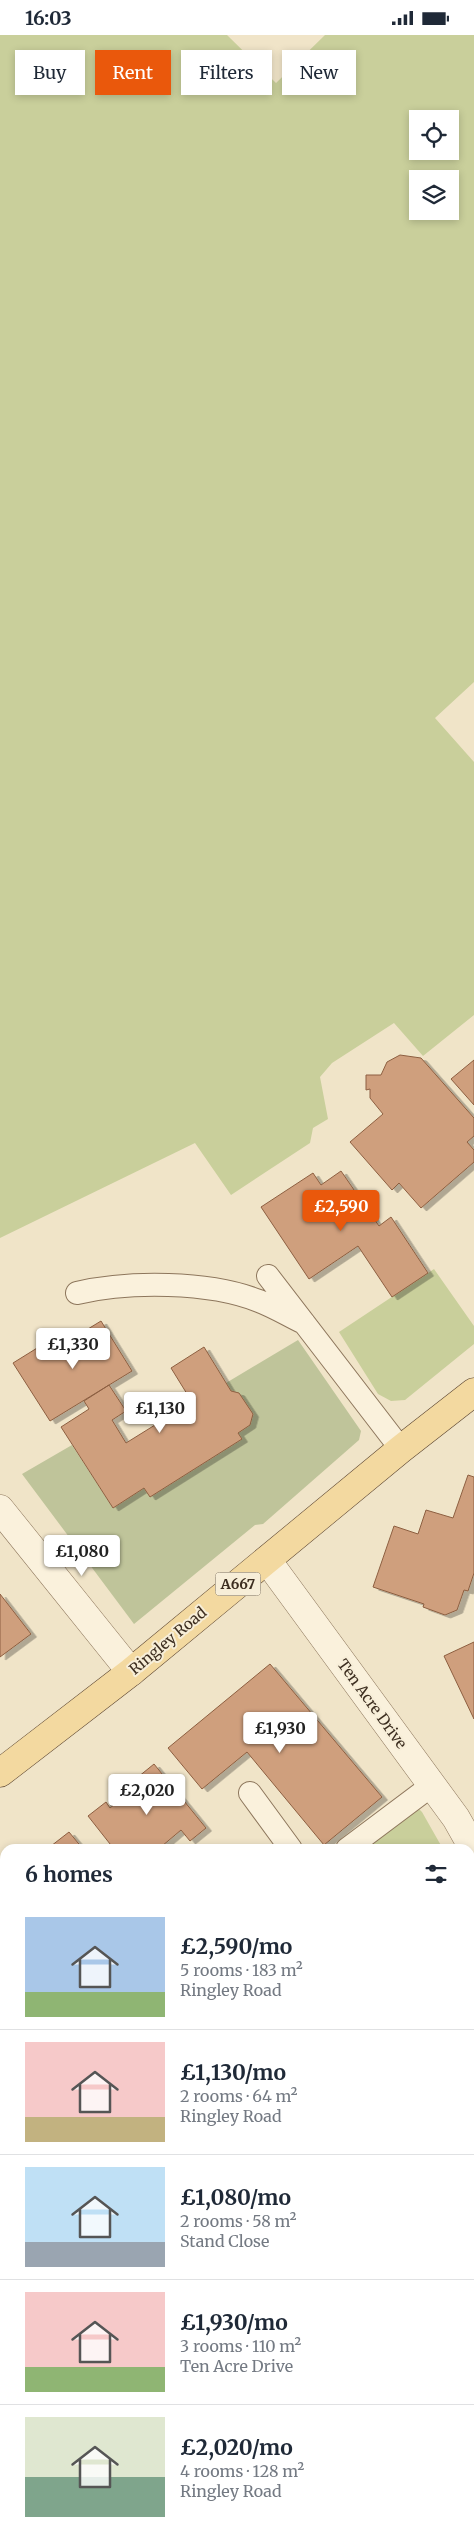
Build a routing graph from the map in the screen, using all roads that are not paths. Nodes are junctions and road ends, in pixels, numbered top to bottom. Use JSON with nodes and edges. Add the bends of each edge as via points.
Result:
{"nodes":[{"id":1,"x":268,"y":1276,"type":"dead end"},
{"id":2,"x":77,"y":1293,"type":"dead end"},
{"id":3,"x":304,"y":1323,"type":"junction"},
{"id":4,"x":474,"y":1392,"type":"edge"},
{"id":5,"x":401,"y":1449,"type":"junction"},
{"id":6,"x":0,"y":1509,"type":"edge"},
{"id":7,"x":267,"y":1560,"type":"junction"},
{"id":8,"x":131,"y":1672,"type":"junction"},
{"id":9,"x":0,"y":1773,"type":"edge"},
{"id":10,"x":431,"y":1785,"type":"junction"},
{"id":11,"x":250,"y":1793,"type":"dead end"},
{"id":12,"x":465,"y":1813,"type":"edge"},
{"id":13,"x":287,"y":1844,"type":"edge"},
{"id":14,"x":354,"y":1844,"type":"edge"},
{"id":15,"x":473,"y":1844,"type":"edge"}],
"edges":[{"from":1,"to":3,"type":"lane"},
{"from":2,"to":3,"type":"lane","via":[[134,1285],[199,1287],[259,1301]]},
{"from":3,"to":5,"type":"lane"},
{"from":4,"to":5,"type":"main road","name":"Ringley Road","number":"A667"},
{"from":5,"to":7,"type":"main road","name":"Ringley Road","number":"A667"},
{"from":6,"to":8,"type":"street"},
{"from":7,"to":8,"type":"main road","name":"Ringley Road","number":"A667"},
{"from":7,"to":10,"type":"street","name":"Ten Acre Drive"},
{"from":8,"to":9,"type":"main road","name":"Ringley Road","number":"A667"},
{"from":10,"to":12,"type":"street","name":"Ten Acre Drive"},
{"from":10,"to":14,"type":"lane"},
{"from":11,"to":13,"type":"lane"},
{"from":12,"to":15,"type":"street","name":"Ten Acre Drive"}]}
